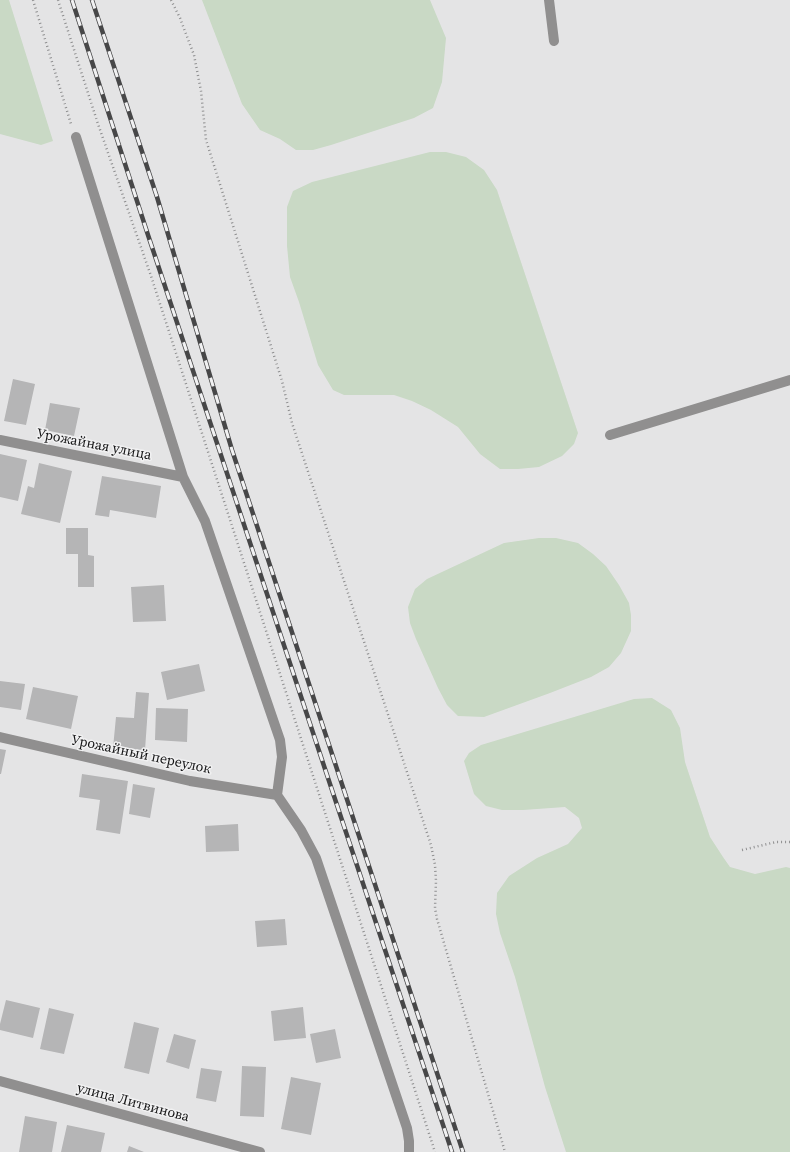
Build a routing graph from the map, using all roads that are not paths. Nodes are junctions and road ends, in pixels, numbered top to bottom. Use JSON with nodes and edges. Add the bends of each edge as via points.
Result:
{"nodes":[{"id":1,"x":549,"y":0,"type":"edge"},
{"id":2,"x":554,"y":41,"type":"dead end"},
{"id":3,"x":76,"y":137,"type":"road end"},
{"id":4,"x":790,"y":380,"type":"edge"},
{"id":5,"x":610,"y":434,"type":"dead end"},
{"id":6,"x":0,"y":440,"type":"edge"},
{"id":7,"x":183,"y":477,"type":"junction"},
{"id":8,"x":0,"y":737,"type":"edge"},
{"id":9,"x":277,"y":795,"type":"junction"},
{"id":10,"x":0,"y":1081,"type":"edge"},
{"id":11,"x":260,"y":1152,"type":"edge"},
{"id":12,"x":408,"y":1152,"type":"edge"}],
"edges":[{"from":1,"to":2,"type":"street"},
{"from":3,"to":7,"type":"street"},
{"from":4,"to":5,"type":"street"},
{"from":6,"to":7,"type":"street","name":"Урожайная улица"},
{"from":7,"to":9,"type":"street","via":[[205,521],[280,740],[282,757]]},
{"from":8,"to":9,"type":"street","name":"Урожайный переулок","via":[[190,781]]},
{"from":9,"to":12,"type":"street","via":[[316,858],[407,1128]]},
{"from":10,"to":11,"type":"street","name":"улица Литвинова"}]}
